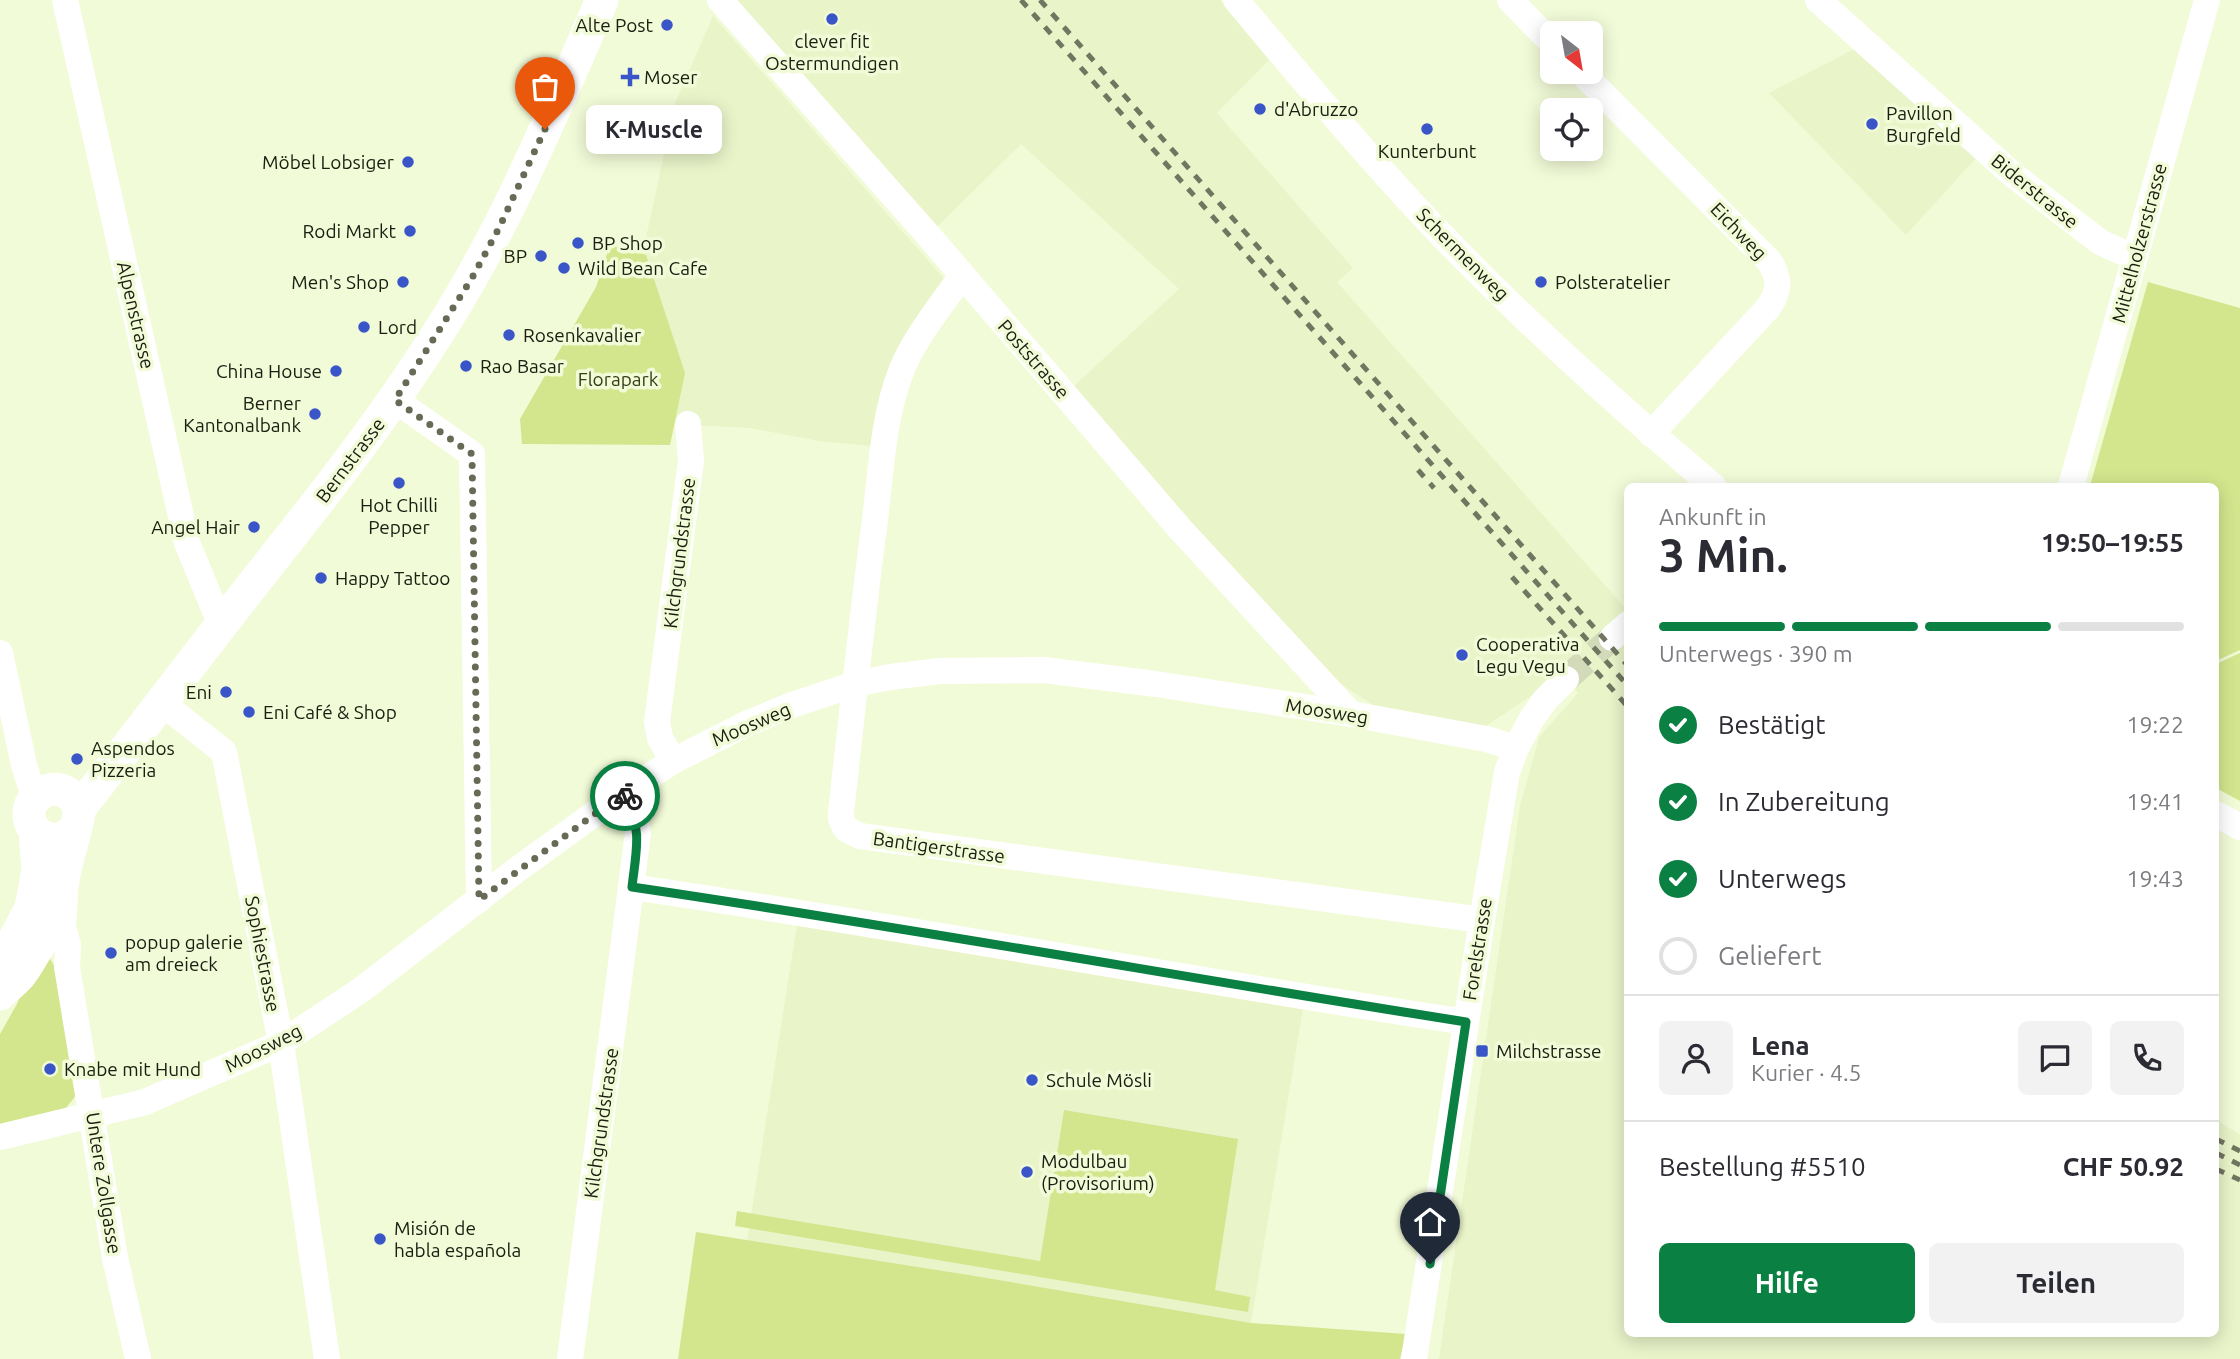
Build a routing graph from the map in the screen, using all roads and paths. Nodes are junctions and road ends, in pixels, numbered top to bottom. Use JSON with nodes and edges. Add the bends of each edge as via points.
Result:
{"nodes":[{"id":1,"x":65,"y":0,"type":"edge"},
{"id":2,"x":602,"y":0,"type":"edge"},
{"id":3,"x":720,"y":0,"type":"edge"},
{"id":4,"x":1236,"y":0,"type":"edge"},
{"id":5,"x":1510,"y":0,"type":"edge"},
{"id":6,"x":1818,"y":0,"type":"edge"},
{"id":7,"x":2207,"y":0,"type":"edge"},
{"id":8,"x":1540,"y":31,"type":"edge"},
{"id":9,"x":1593,"y":84,"type":"edge"},
{"id":10,"x":2135,"y":256,"type":"junction"},
{"id":11,"x":962,"y":275,"type":"junction"},
{"id":12,"x":395,"y":400,"type":"junction"},
{"id":13,"x":688,"y":424,"type":"dead end"},
{"id":14,"x":1651,"y":434,"type":"junction"},
{"id":15,"x":1709,"y":483,"type":"edge"},
{"id":16,"x":2072,"y":483,"type":"edge"},
{"id":17,"x":221,"y":625,"type":"junction"},
{"id":18,"x":0,"y":653,"type":"edge"},
{"id":19,"x":1566,"y":679,"type":"tunnel mouth"},
{"id":20,"x":855,"y":684,"type":"junction"},
{"id":21,"x":162,"y":703,"type":"junction"},
{"id":22,"x":1351,"y":715,"type":"junction"},
{"id":23,"x":1516,"y":748,"type":"junction"},
{"id":24,"x":673,"y":761,"type":"junction"},
{"id":25,"x":623,"y":793,"type":"junction"},
{"id":26,"x":37,"y":796,"type":"junction"},
{"id":27,"x":2219,"y":816,"type":"edge"},
{"id":28,"x":76,"y":819,"type":"junction"},
{"id":29,"x":2240,"y":827,"type":"edge"},
{"id":30,"x":35,"y":831,"type":"junction"},
{"id":31,"x":632,"y":887,"type":"junction"},
{"id":32,"x":479,"y":900,"type":"junction"},
{"id":33,"x":1482,"y":920,"type":"junction"},
{"id":34,"x":46,"y":921,"type":"junction"},
{"id":35,"x":0,"y":974,"type":"edge"},
{"id":36,"x":0,"y":993,"type":"edge"},
{"id":37,"x":1466,"y":1022,"type":"junction"},
{"id":38,"x":281,"y":1043,"type":"junction"},
{"id":39,"x":93,"y":1115,"type":"junction"},
{"id":40,"x":0,"y":1137,"type":"edge"},
{"id":41,"x":138,"y":1359,"type":"edge"},
{"id":42,"x":327,"y":1359,"type":"edge"},
{"id":43,"x":570,"y":1359,"type":"edge"},
{"id":44,"x":1414,"y":1359,"type":"edge"}],
"edges":[{"from":1,"to":17,"type":"street","name":"Alpenstrasse","via":[[187,543]]},
{"from":2,"to":12,"type":"main road","name":"Bernstrasse","via":[[499,228]]},
{"from":3,"to":11,"type":"street","name":"Poststrasse"},
{"from":4,"to":14,"type":"street","name":"Schermenweg","via":[[1435,228]]},
{"from":5,"to":8,"type":"street"},
{"from":6,"to":10,"type":"street","name":"Biderstrasse","via":[[2012,174],[2100,242]]},
{"from":7,"to":10,"type":"street","name":"Mittelholzerstrasse"},
{"from":9,"to":14,"type":"street","name":"Eichweg","via":[[1769,261],[1779,285],[1767,309]]},
{"from":10,"to":16,"type":"street","name":"Mittelholzerstrasse"},
{"from":11,"to":20,"type":"street","name":"Bantigerstrasse","via":[[912,349],[894,394]]},
{"from":11,"to":22,"type":"street","name":"Poststrasse","via":[[1181,530]]},
{"from":12,"to":17,"type":"main road","name":"Bernstrasse"},
{"from":12,"to":32,"type":"street","via":[[472,454]]},
{"from":13,"to":24,"type":"street","name":"Kilchgrundstrasse","via":[[691,461],[657,722]]},
{"from":14,"to":15,"type":"street","name":"Schermenweg"},
{"from":17,"to":21,"type":"main road","name":"Bernstrasse"},
{"from":18,"to":26,"type":"street","via":[[24,765]]},
{"from":19,"to":23,"type":"street","via":[[1545,700]]},
{"from":20,"to":22,"type":"street","name":"Moosweg","via":[[940,671],[1044,670]]},
{"from":20,"to":24,"type":"street","name":"Moosweg","via":[[746,724]]},
{"from":20,"to":33,"type":"street","name":"Bantigerstrasse","via":[[841,811],[843,825],[854,835]]},
{"from":21,"to":28,"type":"main road","name":"Bernstrasse"},
{"from":21,"to":38,"type":"street","name":"Sophiestrasse","via":[[224,752]]},
{"from":22,"to":23,"type":"street","name":"Moosweg"},
{"from":23,"to":33,"type":"street","name":"Forelstrasse","via":[[1507,772]]},
{"from":24,"to":25,"type":"street","name":"Moosweg"},
{"from":25,"to":31,"type":"street","name":"Kilchgrundstrasse","via":[[638,833]]},
{"from":25,"to":32,"type":"street","name":"Moosweg"},
{"from":26,"to":28,"type":"main road","via":[[61,790],[71,796]]},
{"from":26,"to":30,"type":"main road","name":"Bernstrasse","via":[[29,813]]},
{"from":27,"to":29,"type":"street"},
{"from":28,"to":30,"type":"main road","via":[[65,837],[44,837]]},
{"from":28,"to":34,"type":"main road","name":"Bernstrasse","via":[[61,904]]},
{"from":30,"to":34,"type":"main road","name":"Bernstrasse"},
{"from":31,"to":37,"type":"street"},
{"from":31,"to":43,"type":"street","name":"Kilchgrundstrasse"},
{"from":32,"to":38,"type":"street","name":"Moosweg","via":[[361,990]]},
{"from":33,"to":37,"type":"street","name":"Forelstrasse"},
{"from":34,"to":35,"type":"main road","name":"Bernstrasse","via":[[1,965]]},
{"from":34,"to":36,"type":"main road","name":"Bernstrasse","via":[[20,975]]},
{"from":34,"to":39,"type":"street","name":"Untere Zollgasse","via":[[67,964]]},
{"from":37,"to":44,"type":"street","name":"Forelstrasse"},
{"from":38,"to":39,"type":"street","name":"Moosweg","via":[[145,1102]]},
{"from":38,"to":42,"type":"street","name":"Sophiestrasse"},
{"from":39,"to":40,"type":"street","name":"Moosweg"},
{"from":39,"to":41,"type":"street","name":"Untere Zollgasse","via":[[115,1258]]}]}
